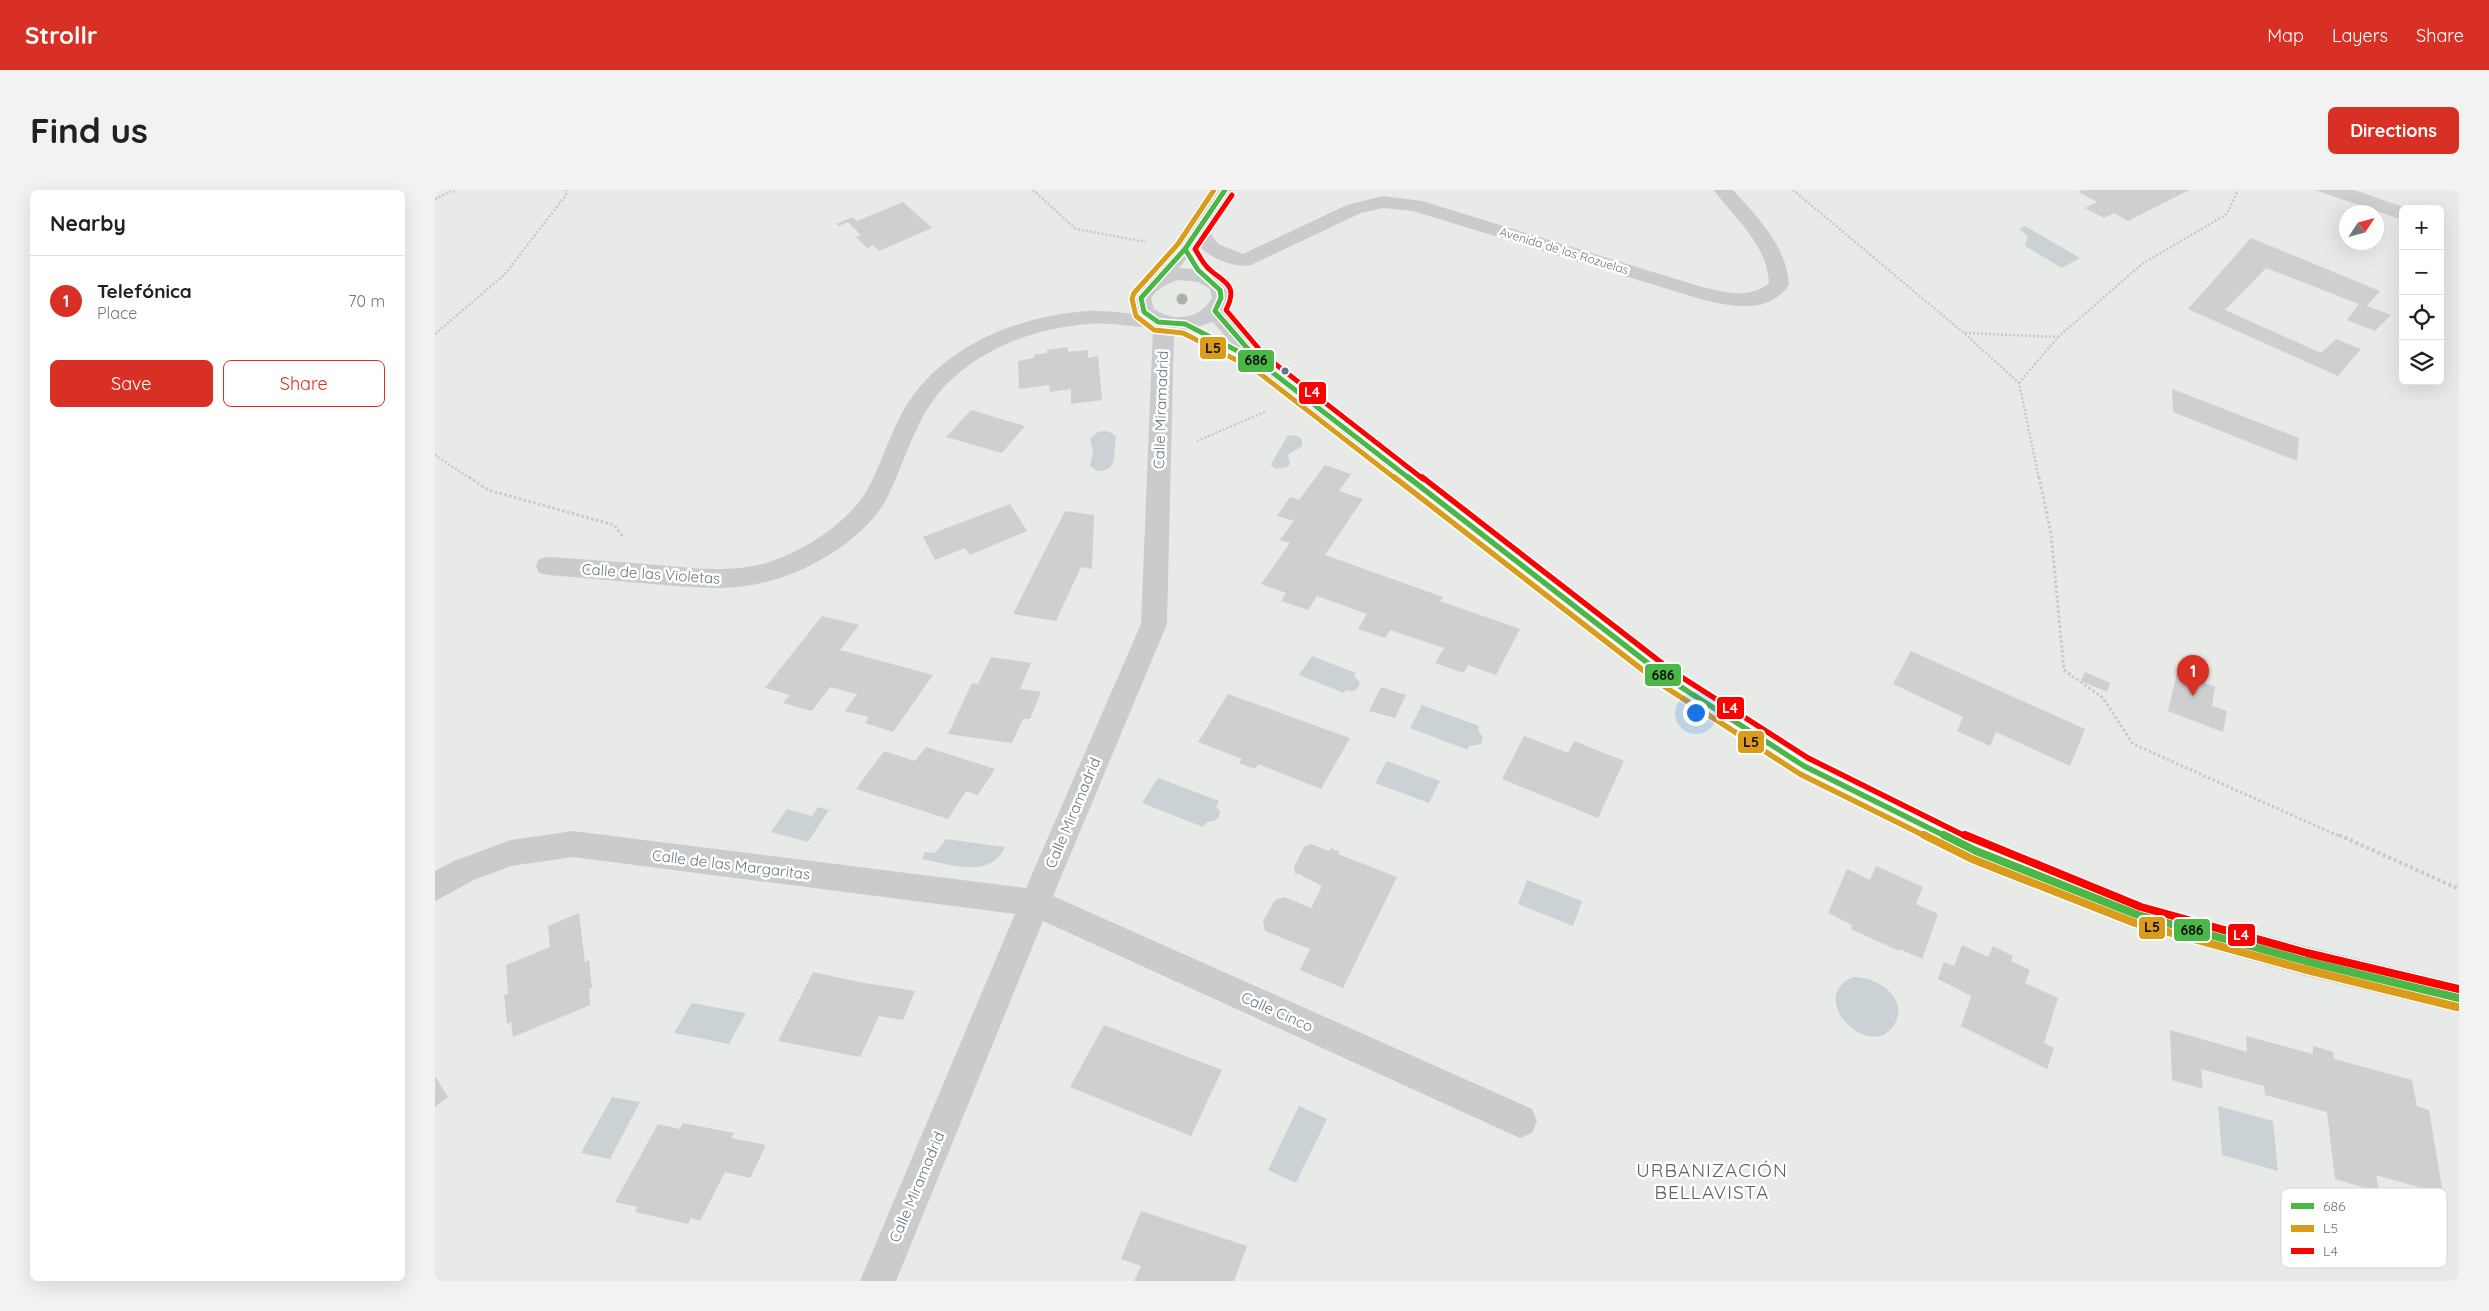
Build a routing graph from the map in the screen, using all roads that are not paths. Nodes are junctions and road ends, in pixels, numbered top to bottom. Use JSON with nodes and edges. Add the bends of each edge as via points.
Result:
{"nodes":[{"id":1,"x":1225,"y":190,"type":"edge"},
{"id":2,"x":1723,"y":190,"type":"edge"},
{"id":3,"x":1197,"y":229,"type":"junction"},
{"id":4,"x":1185,"y":249,"type":"junction"},
{"id":5,"x":1244,"y":261,"type":"junction"},
{"id":6,"x":1204,"y":276,"type":"junction"},
{"id":7,"x":1155,"y":282,"type":"junction"},
{"id":8,"x":1141,"y":298,"type":"junction"},
{"id":9,"x":1215,"y":312,"type":"junction"},
{"id":10,"x":1091,"y":317,"type":"junction"},
{"id":11,"x":1169,"y":323,"type":"junction"},
{"id":12,"x":1259,"y":362,"type":"junction"},
{"id":13,"x":548,"y":566,"type":"dead end"},
{"id":14,"x":435,"y":887,"type":"edge"},
{"id":15,"x":1035,"y":903,"type":"junction"},
{"id":16,"x":2459,"y":998,"type":"edge"},
{"id":17,"x":1520,"y":1121,"type":"dead end"},
{"id":18,"x":878,"y":1281,"type":"edge"}],
"edges":[{"from":1,"to":3,"type":"street"},
{"from":2,"to":5,"type":"street","name":"Avenida de las Rozuelas","via":[[1766,243],[1780,272],[1779,285],[1763,297],[1735,301],[1697,292],[1415,204],[1383,202],[1355,210]]},
{"from":3,"to":4,"type":"street"},
{"from":3,"to":5,"type":"street","via":[[1211,248]]},
{"from":4,"to":6,"type":"street"},
{"from":4,"to":7,"type":"street"},
{"from":5,"to":6,"type":"street","name":"Avenida de las Rozuelas"},
{"from":6,"to":7,"type":"street","via":[[1178,274]]},
{"from":6,"to":9,"type":"street","via":[[1222,292]]},
{"from":7,"to":8,"type":"street"},
{"from":8,"to":10,"type":"street","name":"Calle de las Violetas"},
{"from":8,"to":11,"type":"street","via":[[1144,312]]},
{"from":9,"to":11,"type":"street","via":[[1196,322]]},
{"from":9,"to":12,"type":"street"},
{"from":10,"to":11,"type":"street","name":"Calle de las Violetas"},
{"from":10,"to":13,"type":"street","name":"Calle de las Violetas","via":[[1046,323],[969,354],[920,402],[875,498],[848,529],[808,556],[766,573],[723,580]]},
{"from":11,"to":12,"type":"street"},
{"from":11,"to":15,"type":"street","name":"Calle Miramadrid","via":[[1154,624]]},
{"from":12,"to":16,"type":"street","via":[[1667,678],[1804,766],[1976,851],[2138,915],[2305,961]]},
{"from":14,"to":15,"type":"street","name":"Calle de las Margaritas","via":[[464,870],[511,853],[573,844]]},
{"from":15,"to":17,"type":"street","name":"Calle Cinco"},
{"from":15,"to":18,"type":"street","name":"Calle Miramadrid"}]}
